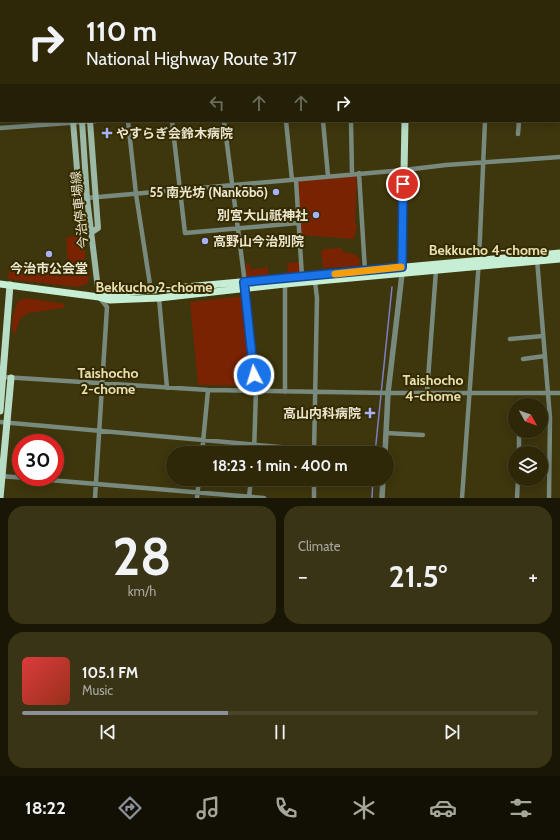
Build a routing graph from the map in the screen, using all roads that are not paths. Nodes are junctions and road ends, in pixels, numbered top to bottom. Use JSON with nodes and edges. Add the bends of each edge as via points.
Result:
{"nodes":[{"id":1,"x":73,"y":122,"type":"edge"},
{"id":2,"x":82,"y":122,"type":"edge"},
{"id":3,"x":92,"y":122,"type":"edge"},
{"id":4,"x":128,"y":122,"type":"edge"},
{"id":5,"x":172,"y":122,"type":"edge"},
{"id":6,"x":224,"y":122,"type":"edge"},
{"id":7,"x":286,"y":122,"type":"edge"},
{"id":8,"x":323,"y":122,"type":"edge"},
{"id":9,"x":351,"y":122,"type":"edge"},
{"id":10,"x":405,"y":122,"type":"edge"},
{"id":11,"x":485,"y":122,"type":"edge"},
{"id":12,"x":518,"y":122,"type":"edge"},
{"id":13,"x":27,"y":124,"type":"edge"},
{"id":14,"x":0,"y":128,"type":"edge"},
{"id":15,"x":518,"y":134,"type":"dead end"},
{"id":16,"x":560,"y":157,"type":"edge"},
{"id":17,"x":484,"y":162,"type":"junction"},
{"id":18,"x":404,"y":170,"type":"junction"},
{"id":19,"x":359,"y":173,"type":"junction"},
{"id":20,"x":352,"y":174,"type":"junction"},
{"id":21,"x":328,"y":176,"type":"junction"},
{"id":22,"x":294,"y":180,"type":"junction"},
{"id":23,"x":232,"y":184,"type":"junction"},
{"id":24,"x":180,"y":188,"type":"junction"},
{"id":25,"x":136,"y":194,"type":"junction"},
{"id":26,"x":95,"y":197,"type":"junction"},
{"id":27,"x":87,"y":198,"type":"junction"},
{"id":28,"x":298,"y":223,"type":"junction"},
{"id":29,"x":238,"y":228,"type":"junction"},
{"id":30,"x":92,"y":232,"type":"junction"},
{"id":31,"x":560,"y":253,"type":"edge"},
{"id":32,"x":537,"y":258,"type":"junction"},
{"id":33,"x":560,"y":259,"type":"edge"},
{"id":34,"x":478,"y":263,"type":"junction"},
{"id":35,"x":402,"y":270,"type":"junction"},
{"id":36,"x":436,"y":270,"type":"junction"},
{"id":37,"x":365,"y":271,"type":"junction"},
{"id":38,"x":302,"y":277,"type":"junction"},
{"id":39,"x":315,"y":282,"type":"junction"},
{"id":40,"x":0,"y":284,"type":"edge"},
{"id":41,"x":285,"y":284,"type":"junction"},
{"id":42,"x":10,"y":285,"type":"junction"},
{"id":43,"x":245,"y":286,"type":"junction"},
{"id":44,"x":151,"y":291,"type":"junction"},
{"id":45,"x":99,"y":297,"type":"junction"},
{"id":46,"x":159,"y":298,"type":"junction"},
{"id":47,"x":543,"y":336,"type":"junction"},
{"id":48,"x":510,"y":339,"type":"dead end"},
{"id":49,"x":545,"y":356,"type":"junction"},
{"id":50,"x":523,"y":359,"type":"dead end"},
{"id":51,"x":2,"y":364,"type":"edge"},
{"id":52,"x":3,"y":377,"type":"junction"},
{"id":53,"x":11,"y":378,"type":"junction"},
{"id":54,"x":103,"y":385,"type":"junction"},
{"id":55,"x":167,"y":388,"type":"junction"},
{"id":56,"x":208,"y":390,"type":"junction"},
{"id":57,"x":256,"y":390,"type":"junction"},
{"id":58,"x":285,"y":392,"type":"junction"},
{"id":59,"x":315,"y":392,"type":"junction"},
{"id":60,"x":548,"y":392,"type":"junction"},
{"id":61,"x":560,"y":392,"type":"edge"},
{"id":62,"x":388,"y":393,"type":"junction"},
{"id":63,"x":427,"y":393,"type":"junction"},
{"id":64,"x":470,"y":393,"type":"junction"},
{"id":65,"x":0,"y":411,"type":"edge"},
{"id":66,"x":4,"y":423,"type":"edge"},
{"id":67,"x":100,"y":431,"type":"junction"},
{"id":68,"x":386,"y":433,"type":"junction"},
{"id":69,"x":423,"y":435,"type":"dead end"},
{"id":70,"x":203,"y":441,"type":"junction"},
{"id":71,"x":255,"y":445,"type":"junction"},
{"id":72,"x":203,"y":446,"type":"edge"},
{"id":73,"x":263,"y":446,"type":"edge"},
{"id":74,"x":314,"y":446,"type":"edge"},
{"id":75,"x":385,"y":446,"type":"edge"},
{"id":76,"x":1,"y":476,"type":"edge"},
{"id":77,"x":97,"y":483,"type":"junction"},
{"id":78,"x":198,"y":486,"type":"edge"},
{"id":79,"x":250,"y":486,"type":"edge"},
{"id":80,"x":314,"y":486,"type":"edge"},
{"id":81,"x":383,"y":486,"type":"edge"},
{"id":82,"x":518,"y":486,"type":"edge"},
{"id":83,"x":197,"y":491,"type":"junction"},
{"id":84,"x":249,"y":496,"type":"junction"},
{"id":85,"x":0,"y":498,"type":"edge"},
{"id":86,"x":95,"y":498,"type":"edge"},
{"id":87,"x":197,"y":498,"type":"edge"},
{"id":88,"x":264,"y":498,"type":"edge"},
{"id":89,"x":314,"y":498,"type":"edge"},
{"id":90,"x":382,"y":498,"type":"edge"},
{"id":91,"x":462,"y":498,"type":"edge"},
{"id":92,"x":517,"y":498,"type":"edge"},
{"id":93,"x":549,"y":498,"type":"edge"}],
"edges":[{"from":1,"to":2,"type":"street"},
{"from":1,"to":13,"type":"street"},
{"from":1,"to":30,"type":"main road","via":[[82,229]]},
{"from":2,"to":27,"type":"main road","name":"今治停車場線"},
{"from":3,"to":26,"type":"main road"},
{"from":4,"to":25,"type":"street"},
{"from":5,"to":24,"type":"street"},
{"from":6,"to":23,"type":"street"},
{"from":7,"to":22,"type":"street"},
{"from":8,"to":21,"type":"street"},
{"from":9,"to":20,"type":"street"},
{"from":10,"to":18,"type":"main road"},
{"from":11,"to":17,"type":"street"},
{"from":12,"to":15,"type":"street"},
{"from":13,"to":14,"type":"street"},
{"from":16,"to":17,"type":"street"},
{"from":17,"to":18,"type":"street"},
{"from":17,"to":34,"type":"street"},
{"from":18,"to":19,"type":"street"},
{"from":18,"to":35,"type":"main road"},
{"from":19,"to":20,"type":"street"},
{"from":19,"to":37,"type":"street"},
{"from":20,"to":21,"type":"street"},
{"from":21,"to":22,"type":"street"},
{"from":22,"to":23,"type":"street"},
{"from":22,"to":28,"type":"street"},
{"from":23,"to":24,"type":"street"},
{"from":23,"to":29,"type":"street"},
{"from":24,"to":25,"type":"street"},
{"from":24,"to":29,"type":"street","via":[[185,233]]},
{"from":25,"to":26,"type":"street"},
{"from":25,"to":44,"type":"street"},
{"from":26,"to":27,"type":"street"},
{"from":26,"to":30,"type":"main road","via":[[98,228]]},
{"from":27,"to":30,"type":"main road","name":"今治停車場線"},
{"from":28,"to":29,"type":"street"},
{"from":28,"to":38,"type":"street"},
{"from":29,"to":43,"type":"street"},
{"from":30,"to":45,"type":"main road","name":"今治停車場線"},
{"from":31,"to":32,"type":"highway"},
{"from":32,"to":33,"type":"highway"},
{"from":32,"to":34,"type":"highway"},
{"from":32,"to":47,"type":"street"},
{"from":34,"to":35,"type":"highway"},
{"from":34,"to":36,"type":"highway"},
{"from":34,"to":64,"type":"street"},
{"from":35,"to":36,"type":"highway"},
{"from":35,"to":37,"type":"highway"},
{"from":35,"to":39,"type":"highway"},
{"from":35,"to":62,"type":"street"},
{"from":36,"to":63,"type":"street"},
{"from":37,"to":38,"type":"highway"},
{"from":38,"to":43,"type":"highway"},
{"from":39,"to":41,"type":"highway"},
{"from":39,"to":59,"type":"street"},
{"from":40,"to":42,"type":"highway"},
{"from":41,"to":43,"type":"highway"},
{"from":41,"to":58,"type":"street"},
{"from":42,"to":45,"type":"highway"},
{"from":42,"to":51,"type":"main road"},
{"from":43,"to":44,"type":"highway"},
{"from":43,"to":46,"type":"highway"},
{"from":43,"to":57,"type":"street"},
{"from":44,"to":45,"type":"highway"},
{"from":45,"to":46,"type":"highway","via":[[110,300]]},
{"from":45,"to":54,"type":"street","via":[[107,307]]},
{"from":46,"to":55,"type":"street"},
{"from":47,"to":48,"type":"street"},
{"from":47,"to":49,"type":"street"},
{"from":49,"to":50,"type":"street"},
{"from":49,"to":60,"type":"street"},
{"from":51,"to":52,"type":"main road"},
{"from":52,"to":53,"type":"street"},
{"from":52,"to":65,"type":"main road"},
{"from":53,"to":54,"type":"street"},
{"from":53,"to":66,"type":"main road"},
{"from":54,"to":55,"type":"street"},
{"from":54,"to":67,"type":"street"},
{"from":55,"to":56,"type":"street"},
{"from":56,"to":57,"type":"street"},
{"from":56,"to":70,"type":"street"},
{"from":57,"to":58,"type":"street"},
{"from":57,"to":71,"type":"street"},
{"from":58,"to":59,"type":"street"},
{"from":59,"to":62,"type":"street"},
{"from":59,"to":74,"type":"street"},
{"from":60,"to":61,"type":"street"},
{"from":60,"to":64,"type":"street"},
{"from":60,"to":93,"type":"street"},
{"from":62,"to":63,"type":"street"},
{"from":62,"to":68,"type":"street"},
{"from":63,"to":64,"type":"street"},
{"from":64,"to":91,"type":"street"},
{"from":66,"to":67,"type":"street"},
{"from":66,"to":76,"type":"main road"},
{"from":67,"to":70,"type":"street"},
{"from":67,"to":77,"type":"street"},
{"from":68,"to":69,"type":"street"},
{"from":68,"to":75,"type":"street"},
{"from":70,"to":71,"type":"street"},
{"from":70,"to":72,"type":"street"},
{"from":71,"to":73,"type":"street"},
{"from":76,"to":77,"type":"street"},
{"from":76,"to":85,"type":"main road"},
{"from":77,"to":83,"type":"street"},
{"from":77,"to":86,"type":"street"},
{"from":78,"to":83,"type":"street"},
{"from":79,"to":84,"type":"street"},
{"from":80,"to":89,"type":"street"},
{"from":81,"to":90,"type":"street"},
{"from":82,"to":92,"type":"street"},
{"from":83,"to":84,"type":"street"},
{"from":83,"to":87,"type":"street"},
{"from":84,"to":88,"type":"street"}]}
